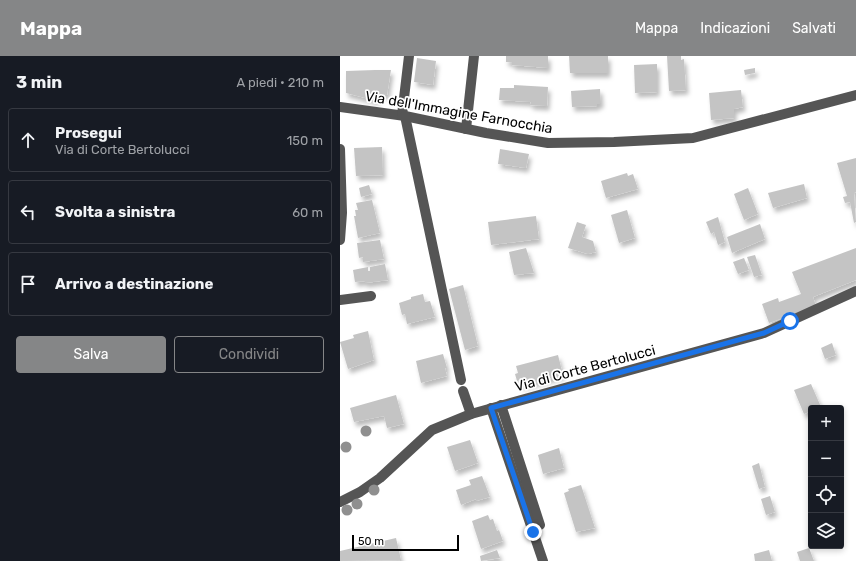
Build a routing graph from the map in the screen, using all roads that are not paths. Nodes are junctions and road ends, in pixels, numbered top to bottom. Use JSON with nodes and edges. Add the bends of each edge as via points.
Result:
{"nodes":[{"id":1,"x":409,"y":56,"type":"edge"},
{"id":2,"x":474,"y":56,"type":"edge"},
{"id":3,"x":856,"y":95,"type":"edge"},
{"id":4,"x":340,"y":107,"type":"edge"},
{"id":5,"x":404,"y":116,"type":"junction"},
{"id":6,"x":466,"y":129,"type":"junction"},
{"id":7,"x":340,"y":150,"type":"edge"},
{"id":8,"x":340,"y":240,"type":"edge"},
{"id":9,"x":856,"y":291,"type":"edge"},
{"id":10,"x":371,"y":296,"type":"dead end"},
{"id":11,"x":340,"y":300,"type":"edge"},
{"id":12,"x":462,"y":380,"type":"dead end"},
{"id":13,"x":463,"y":391,"type":"dead end"},
{"id":14,"x":496,"y":407,"type":"junction"},
{"id":15,"x":471,"y":414,"type":"junction"},
{"id":16,"x":340,"y":502,"type":"edge"},
{"id":17,"x":540,"y":525,"type":"dead end"},
{"id":18,"x":543,"y":561,"type":"edge"}],
"edges":[{"from":1,"to":5,"type":"street"},
{"from":2,"to":6,"type":"street"},
{"from":3,"to":6,"type":"street","name":"Via dell'Immagine Farnocchia","via":[[692,138],[548,143]]},
{"from":4,"to":5,"type":"street","name":"Via dell'Immagine Farnocchia"},
{"from":5,"to":6,"type":"street","name":"Via dell'Immagine Farnocchia"},
{"from":5,"to":12,"type":"street"},
{"from":7,"to":8,"type":"street"},
{"from":9,"to":14,"type":"street","name":"Via di Corte Bertolucci","via":[[764,333]]},
{"from":10,"to":11,"type":"street"},
{"from":13,"to":15,"type":"street"},
{"from":14,"to":15,"type":"street","name":"Via di Corte Bertolucci"},
{"from":14,"to":17,"type":"street"},
{"from":14,"to":18,"type":"street"},
{"from":15,"to":16,"type":"street","name":"Via di Corte Bertolucci","via":[[432,430],[380,478]]}]}
